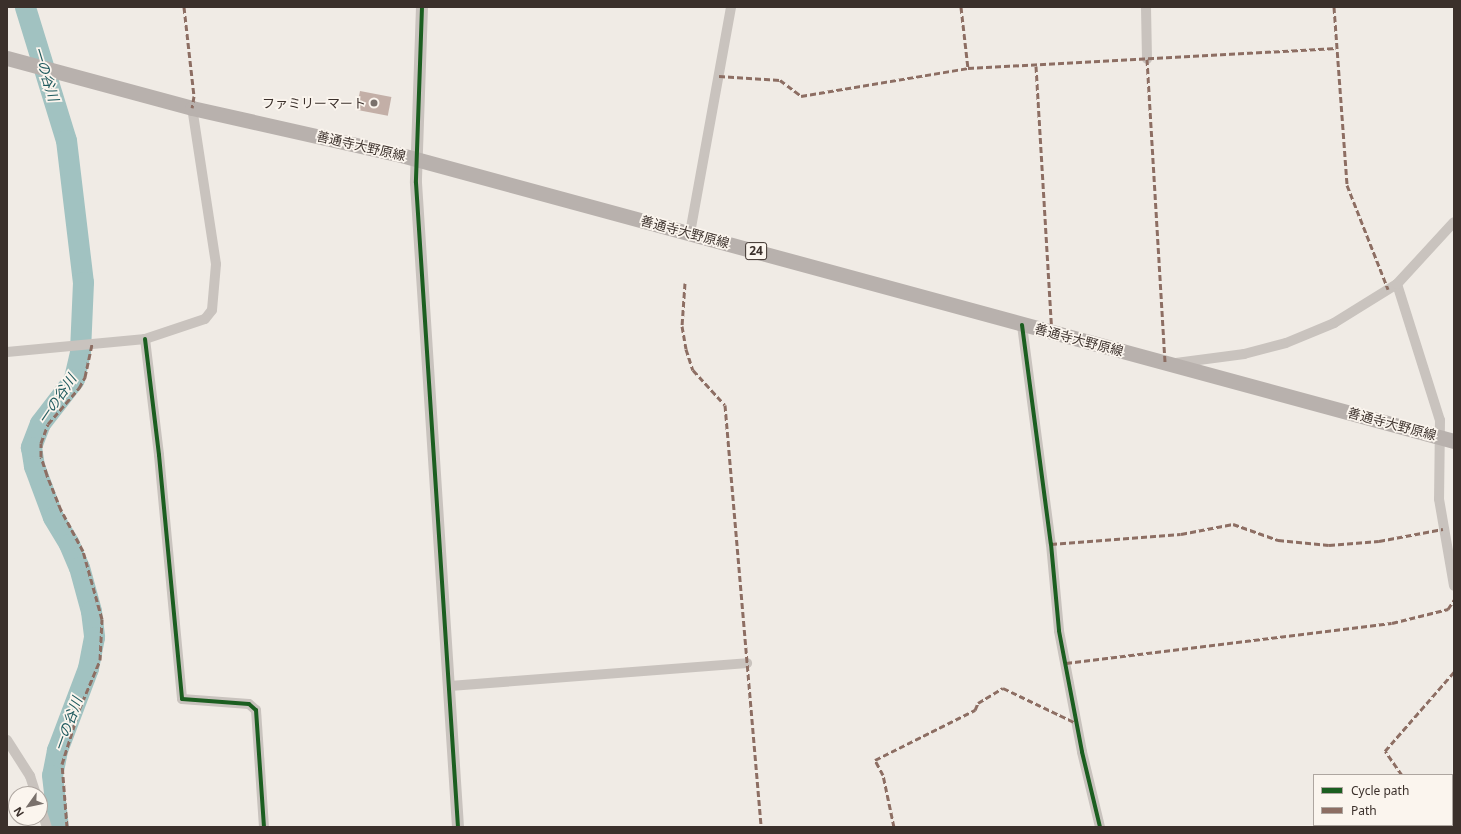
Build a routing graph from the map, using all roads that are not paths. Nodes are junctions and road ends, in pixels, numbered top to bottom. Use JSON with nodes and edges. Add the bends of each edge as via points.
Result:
{"nodes":[{"id":1,"x":422,"y":7,"type":"edge"},
{"id":2,"x":731,"y":7,"type":"edge"},
{"id":3,"x":1146,"y":7,"type":"edge"},
{"id":4,"x":7,"y":58,"type":"edge"},
{"id":5,"x":1147,"y":59,"type":"dead end"},
{"id":6,"x":192,"y":108,"type":"junction"},
{"id":7,"x":416,"y":160,"type":"junction"},
{"id":8,"x":1454,"y":222,"type":"edge"},
{"id":9,"x":690,"y":233,"type":"junction"},
{"id":10,"x":1396,"y":284,"type":"junction"},
{"id":11,"x":1022,"y":325,"type":"junction"},
{"id":12,"x":145,"y":339,"type":"junction"},
{"id":13,"x":7,"y":352,"type":"edge"},
{"id":14,"x":1165,"y":364,"type":"junction"},
{"id":15,"x":1438,"y":436,"type":"junction"},
{"id":16,"x":1454,"y":441,"type":"edge"},
{"id":17,"x":1454,"y":586,"type":"edge"},
{"id":18,"x":747,"y":663,"type":"dead end"},
{"id":19,"x":450,"y":686,"type":"junction"},
{"id":20,"x":7,"y":740,"type":"edge"},
{"id":21,"x":33,"y":786,"type":"edge"},
{"id":22,"x":264,"y":827,"type":"edge"},
{"id":23,"x":458,"y":827,"type":"edge"},
{"id":24,"x":1100,"y":827,"type":"edge"}],
"edges":[{"from":1,"to":7,"type":"street"},
{"from":2,"to":9,"type":"street"},
{"from":3,"to":5,"type":"street"},
{"from":4,"to":6,"type":"main road","name":"善通寺大野原線","number":"24","via":[[54,73]]},
{"from":6,"to":7,"type":"main road","name":"善通寺大野原線","number":"24","via":[[336,139]]},
{"from":6,"to":12,"type":"street","via":[[216,264],[212,310],[205,319]]},
{"from":7,"to":9,"type":"main road","name":"善通寺大野原線","number":"24"},
{"from":7,"to":19,"type":"street"},
{"from":8,"to":10,"type":"street"},
{"from":9,"to":11,"type":"main road","name":"善通寺大野原線","number":"24"},
{"from":10,"to":14,"type":"street","via":[[1334,323],[1292,341],[1244,354]]},
{"from":10,"to":15,"type":"street","via":[[1440,420]]},
{"from":11,"to":14,"type":"main road","name":"善通寺大野原線","number":"24"},
{"from":11,"to":24,"type":"street","via":[[1059,631],[1082,752]]},
{"from":12,"to":13,"type":"street"},
{"from":12,"to":22,"type":"street","via":[[159,455],[182,699],[248,704],[256,710]]},
{"from":14,"to":15,"type":"main road","name":"善通寺大野原線","number":"24"},
{"from":15,"to":16,"type":"main road","name":"善通寺大野原線","number":"24"},
{"from":15,"to":17,"type":"street","via":[[1439,499]]},
{"from":18,"to":19,"type":"street"},
{"from":19,"to":23,"type":"street"},
{"from":20,"to":21,"type":"street","via":[[30,776]]}]}
